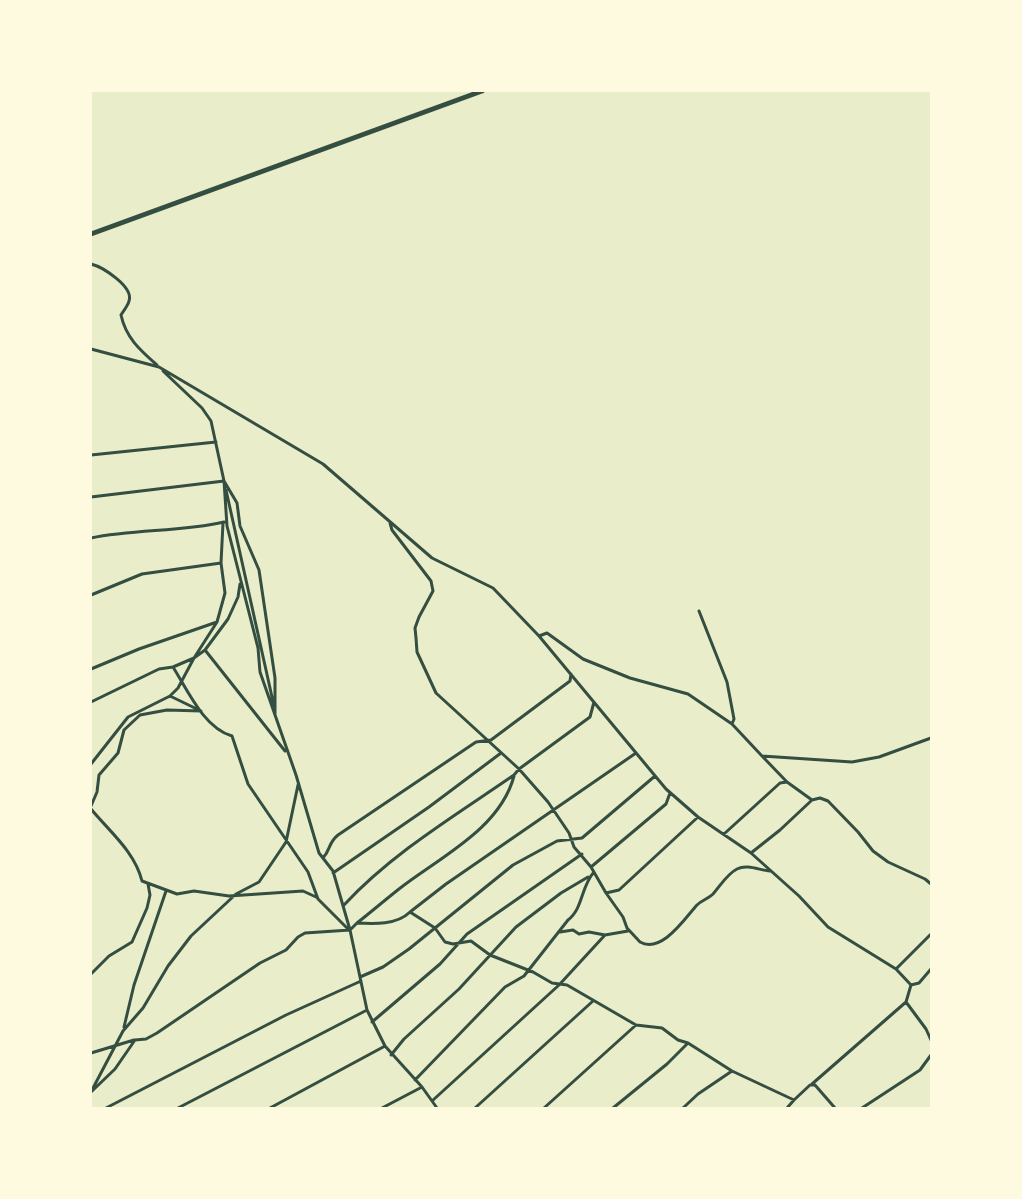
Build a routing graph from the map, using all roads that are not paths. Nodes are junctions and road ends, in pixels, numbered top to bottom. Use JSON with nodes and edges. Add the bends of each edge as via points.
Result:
{"nodes":[{"id":1,"x":482,"y":91,"type":"edge"},
{"id":2,"x":91,"y":234,"type":"edge"},
{"id":3,"x":91,"y":264,"type":"edge"},
{"id":4,"x":91,"y":349,"type":"edge"},
{"id":5,"x":159,"y":367,"type":"junction"},
{"id":6,"x":215,"y":438,"type":"junction"},
{"id":7,"x":216,"y":442,"type":"junction"},
{"id":8,"x":91,"y":455,"type":"edge"},
{"id":9,"x":224,"y":481,"type":"junction"},
{"id":10,"x":91,"y":497,"type":"edge"},
{"id":11,"x":224,"y":522,"type":"junction"},
{"id":12,"x":390,"y":522,"type":"junction"},
{"id":13,"x":91,"y":538,"type":"edge"},
{"id":14,"x":221,"y":563,"type":"junction"},
{"id":15,"x":240,"y":581,"type":"junction"},
{"id":16,"x":91,"y":595,"type":"edge"},
{"id":17,"x":699,"y":611,"type":"dead end"},
{"id":18,"x":218,"y":622,"type":"junction"},
{"id":19,"x":539,"y":636,"type":"junction"},
{"id":20,"x":205,"y":650,"type":"junction"},
{"id":21,"x":194,"y":658,"type":"junction"},
{"id":22,"x":173,"y":667,"type":"junction"},
{"id":23,"x":91,"y":669,"type":"edge"},
{"id":24,"x":571,"y":674,"type":"junction"},
{"id":25,"x":182,"y":680,"type":"junction"},
{"id":26,"x":170,"y":696,"type":"junction"},
{"id":27,"x":91,"y":702,"type":"edge"},
{"id":28,"x":594,"y":702,"type":"junction"},
{"id":29,"x":275,"y":710,"type":"junction"},
{"id":30,"x":202,"y":711,"type":"junction"},
{"id":31,"x":275,"y":720,"type":"junction"},
{"id":32,"x":732,"y":724,"type":"junction"},
{"id":33,"x":931,"y":738,"type":"edge"},
{"id":34,"x":488,"y":740,"type":"junction"},
{"id":35,"x":501,"y":753,"type":"junction"},
{"id":36,"x":636,"y":753,"type":"junction"},
{"id":37,"x":288,"y":756,"type":"junction"},
{"id":38,"x":762,"y":756,"type":"junction"},
{"id":39,"x":91,"y":764,"type":"edge"},
{"id":40,"x":519,"y":769,"type":"junction"},
{"id":41,"x":514,"y":775,"type":"junction"},
{"id":42,"x":655,"y":776,"type":"junction"},
{"id":43,"x":787,"y":782,"type":"junction"},
{"id":44,"x":299,"y":783,"type":"junction"},
{"id":45,"x":670,"y":793,"type":"junction"},
{"id":46,"x":812,"y":800,"type":"junction"},
{"id":47,"x":91,"y":807,"type":"edge"},
{"id":48,"x":554,"y":812,"type":"junction"},
{"id":49,"x":698,"y":817,"type":"junction"},
{"id":50,"x":724,"y":834,"type":"junction"},
{"id":51,"x":572,"y":839,"type":"junction"},
{"id":52,"x":286,"y":842,"type":"junction"},
{"id":53,"x":751,"y":853,"type":"junction"},
{"id":54,"x":582,"y":854,"type":"junction"},
{"id":55,"x":323,"y":858,"type":"junction"},
{"id":56,"x":592,"y":866,"type":"junction"},
{"id":57,"x":594,"y":872,"type":"junction"},
{"id":58,"x":773,"y":872,"type":"junction"},
{"id":59,"x":333,"y":873,"type":"junction"},
{"id":60,"x":590,"y":877,"type":"junction"},
{"id":61,"x":148,"y":883,"type":"junction"},
{"id":62,"x":931,"y":884,"type":"edge"},
{"id":63,"x":166,"y":891,"type":"junction"},
{"id":64,"x":606,"y":893,"type":"junction"},
{"id":65,"x":236,"y":894,"type":"junction"},
{"id":66,"x":318,"y":899,"type":"junction"},
{"id":67,"x":343,"y":905,"type":"junction"},
{"id":68,"x":410,"y":912,"type":"junction"},
{"id":69,"x":357,"y":923,"type":"junction"},
{"id":70,"x":435,"y":928,"type":"junction"},
{"id":71,"x":350,"y":930,"type":"junction"},
{"id":72,"x":630,"y":931,"type":"junction"},
{"id":73,"x":559,"y":932,"type":"junction"},
{"id":74,"x":931,"y":934,"type":"edge"},
{"id":75,"x":605,"y":935,"type":"junction"},
{"id":76,"x":463,"y":941,"type":"junction"},
{"id":77,"x":490,"y":955,"type":"junction"},
{"id":78,"x":896,"y":969,"type":"junction"},
{"id":79,"x":931,"y":969,"type":"edge"},
{"id":80,"x":527,"y":971,"type":"junction"},
{"id":81,"x":91,"y":974,"type":"edge"},
{"id":82,"x":360,"y":979,"type":"junction"},
{"id":83,"x":559,"y":985,"type":"junction"},
{"id":84,"x":911,"y":985,"type":"junction"},
{"id":85,"x":593,"y":1001,"type":"junction"},
{"id":86,"x":906,"y":1002,"type":"junction"},
{"id":87,"x":367,"y":1010,"type":"junction"},
{"id":88,"x":372,"y":1022,"type":"junction"},
{"id":89,"x":636,"y":1025,"type":"junction"},
{"id":90,"x":123,"y":1030,"type":"junction"},
{"id":91,"x":135,"y":1040,"type":"junction"},
{"id":92,"x":931,"y":1040,"type":"edge"},
{"id":93,"x":688,"y":1043,"type":"junction"},
{"id":94,"x":385,"y":1046,"type":"junction"},
{"id":95,"x":114,"y":1048,"type":"junction"},
{"id":96,"x":91,"y":1053,"type":"edge"},
{"id":97,"x":391,"y":1055,"type":"junction"},
{"id":98,"x":931,"y":1055,"type":"edge"},
{"id":99,"x":732,"y":1071,"type":"junction"},
{"id":100,"x":415,"y":1080,"type":"junction"},
{"id":101,"x":810,"y":1085,"type":"junction"},
{"id":102,"x":422,"y":1087,"type":"junction"},
{"id":103,"x":91,"y":1092,"type":"edge"},
{"id":104,"x":432,"y":1100,"type":"junction"},
{"id":105,"x":794,"y":1100,"type":"junction"},
{"id":106,"x":106,"y":1108,"type":"edge"},
{"id":107,"x":178,"y":1108,"type":"edge"},
{"id":108,"x":270,"y":1108,"type":"edge"},
{"id":109,"x":382,"y":1108,"type":"edge"},
{"id":110,"x":437,"y":1108,"type":"edge"},
{"id":111,"x":475,"y":1108,"type":"edge"},
{"id":112,"x":544,"y":1108,"type":"edge"},
{"id":113,"x":613,"y":1108,"type":"edge"},
{"id":114,"x":683,"y":1108,"type":"edge"},
{"id":115,"x":787,"y":1108,"type":"edge"},
{"id":116,"x":835,"y":1108,"type":"edge"},
{"id":117,"x":862,"y":1108,"type":"edge"}],
"edges":[{"from":1,"to":2,"type":"highway"},
{"from":3,"to":5,"type":"street","via":[[110,273],[130,294],[121,315],[124,327],[135,345]]},
{"from":4,"to":5,"type":"street"},
{"from":5,"to":6,"type":"street","via":[[202,408],[211,421]]},
{"from":5,"to":12,"type":"street","via":[[323,464]]},
{"from":6,"to":7,"type":"street"},
{"from":6,"to":9,"type":"street"},
{"from":7,"to":8,"type":"street"},
{"from":7,"to":9,"type":"street"},
{"from":9,"to":10,"type":"street"},
{"from":9,"to":11,"type":"street"},
{"from":9,"to":29,"type":"street"},
{"from":9,"to":29,"type":"street","via":[[236,503],[240,526],[260,570],[275,678]]},
{"from":11,"to":13,"type":"street"},
{"from":11,"to":14,"type":"street"},
{"from":11,"to":15,"type":"street"},
{"from":12,"to":19,"type":"street","via":[[432,558],[493,588]]},
{"from":12,"to":34,"type":"street","via":[[392,530],[431,581],[433,591],[415,628],[421,664],[436,693]]},
{"from":14,"to":16,"type":"street","via":[[142,574]]},
{"from":14,"to":18,"type":"street","via":[[225,593]]},
{"from":15,"to":20,"type":"street","via":[[238,597],[228,619]]},
{"from":15,"to":31,"type":"street","via":[[258,648],[260,672]]},
{"from":17,"to":32,"type":"street","via":[[727,682],[734,719]]},
{"from":18,"to":21,"type":"street"},
{"from":18,"to":23,"type":"street"},
{"from":19,"to":24,"type":"street"},
{"from":19,"to":32,"type":"street","via":[[547,634],[583,659],[630,678],[688,694]]},
{"from":20,"to":21,"type":"street"},
{"from":20,"to":37,"type":"street"},
{"from":21,"to":22,"type":"street"},
{"from":21,"to":25,"type":"street"},
{"from":22,"to":25,"type":"street"},
{"from":22,"to":27,"type":"street","via":[[159,669]]},
{"from":24,"to":28,"type":"street"},
{"from":24,"to":34,"type":"street","via":[[570,680],[561,688]]},
{"from":25,"to":26,"type":"street"},
{"from":25,"to":30,"type":"street"},
{"from":26,"to":30,"type":"street"},
{"from":26,"to":39,"type":"street","via":[[128,717]]},
{"from":28,"to":36,"type":"street"},
{"from":28,"to":40,"type":"street","via":[[590,717]]},
{"from":29,"to":31,"type":"street"},
{"from":30,"to":47,"type":"street","via":[[167,710],[140,715],[124,730],[118,753],[100,775]]},
{"from":30,"to":52,"type":"street","via":[[219,732],[232,736],[248,784]]},
{"from":31,"to":37,"type":"street"},
{"from":32,"to":38,"type":"street"},
{"from":33,"to":38,"type":"street","via":[[879,757],[852,762]]},
{"from":34,"to":35,"type":"street"},
{"from":34,"to":55,"type":"street","via":[[476,742],[338,835],[329,843]]},
{"from":35,"to":40,"type":"street"},
{"from":35,"to":59,"type":"street"},
{"from":36,"to":42,"type":"street"},
{"from":36,"to":48,"type":"street"},
{"from":37,"to":44,"type":"street"},
{"from":38,"to":43,"type":"street"},
{"from":40,"to":41,"type":"street"},
{"from":40,"to":48,"type":"street"},
{"from":41,"to":67,"type":"street","via":[[396,859],[361,886]]},
{"from":41,"to":69,"type":"street","via":[[510,790],[495,813]]},
{"from":42,"to":45,"type":"street"},
{"from":42,"to":51,"type":"street","via":[[582,838]]},
{"from":43,"to":46,"type":"street"},
{"from":43,"to":50,"type":"street","via":[[772,788]]},
{"from":44,"to":52,"type":"street"},
{"from":44,"to":55,"type":"street","via":[[310,828]]},
{"from":45,"to":49,"type":"street"},
{"from":45,"to":56,"type":"street","via":[[666,804]]},
{"from":46,"to":53,"type":"street"},
{"from":46,"to":62,"type":"street","via":[[828,801],[872,851]]},
{"from":47,"to":61,"type":"street","via":[[131,854],[142,880]]},
{"from":48,"to":51,"type":"street"},
{"from":48,"to":68,"type":"street"},
{"from":49,"to":50,"type":"street"},
{"from":49,"to":64,"type":"street","via":[[619,890]]},
{"from":50,"to":53,"type":"street"},
{"from":51,"to":54,"type":"street","via":[[574,847]]},
{"from":51,"to":70,"type":"street","via":[[541,848],[513,866]]},
{"from":52,"to":65,"type":"street","via":[[259,882]]},
{"from":52,"to":66,"type":"street","via":[[308,872]]},
{"from":53,"to":58,"type":"street"},
{"from":54,"to":56,"type":"street"},
{"from":54,"to":76,"type":"street","via":[[496,912],[467,934]]},
{"from":55,"to":59,"type":"street"},
{"from":56,"to":57,"type":"street"},
{"from":57,"to":60,"type":"street"},
{"from":57,"to":64,"type":"street"},
{"from":58,"to":72,"type":"street","via":[[749,866],[729,874],[710,897],[698,903],[672,934],[656,944],[644,944]]},
{"from":58,"to":78,"type":"street","via":[[828,927]]},
{"from":59,"to":67,"type":"street"},
{"from":60,"to":73,"type":"street","via":[[582,891],[576,914]]},
{"from":60,"to":77,"type":"street","via":[[561,893],[516,927]]},
{"from":61,"to":63,"type":"street"},
{"from":61,"to":81,"type":"street","via":[[147,908],[132,942],[109,956]]},
{"from":63,"to":65,"type":"street","via":[[177,894],[194,891]]},
{"from":63,"to":90,"type":"street","via":[[134,985]]},
{"from":64,"to":72,"type":"street"},
{"from":65,"to":66,"type":"street","via":[[303,891],[314,894]]},
{"from":65,"to":90,"type":"street","via":[[191,936],[143,1008]]},
{"from":66,"to":71,"type":"street"},
{"from":67,"to":71,"type":"street"},
{"from":68,"to":69,"type":"street","via":[[383,923]]},
{"from":68,"to":70,"type":"street"},
{"from":69,"to":71,"type":"street"},
{"from":70,"to":76,"type":"street","via":[[445,942]]},
{"from":70,"to":82,"type":"street","via":[[383,967]]},
{"from":71,"to":82,"type":"street"},
{"from":71,"to":91,"type":"street","via":[[312,932],[298,937],[286,950],[260,963],[158,1033]]},
{"from":72,"to":75,"type":"street"},
{"from":73,"to":75,"type":"street","via":[[573,930],[579,934]]},
{"from":73,"to":80,"type":"street"},
{"from":74,"to":78,"type":"street"},
{"from":75,"to":83,"type":"street"},
{"from":76,"to":77,"type":"street","via":[[471,941]]},
{"from":76,"to":88,"type":"street"},
{"from":77,"to":80,"type":"street"},
{"from":77,"to":97,"type":"street"},
{"from":78,"to":84,"type":"street"},
{"from":79,"to":84,"type":"street","via":[[919,982]]},
{"from":80,"to":83,"type":"street"},
{"from":80,"to":100,"type":"street","via":[[521,979],[506,987]]},
{"from":82,"to":87,"type":"street"},
{"from":82,"to":106,"type":"street"},
{"from":83,"to":85,"type":"street","via":[[567,984]]},
{"from":83,"to":104,"type":"street"},
{"from":84,"to":86,"type":"street"},
{"from":85,"to":89,"type":"street"},
{"from":85,"to":111,"type":"street"},
{"from":86,"to":92,"type":"street"},
{"from":86,"to":101,"type":"street"},
{"from":87,"to":88,"type":"street"},
{"from":87,"to":107,"type":"street"},
{"from":88,"to":94,"type":"street"},
{"from":89,"to":93,"type":"street","via":[[662,1028]]},
{"from":89,"to":112,"type":"street"},
{"from":90,"to":95,"type":"street"},
{"from":91,"to":95,"type":"street"},
{"from":91,"to":103,"type":"street","via":[[116,1069]]},
{"from":93,"to":99,"type":"street"},
{"from":93,"to":113,"type":"street"},
{"from":94,"to":97,"type":"street"},
{"from":94,"to":108,"type":"street"},
{"from":95,"to":96,"type":"street"},
{"from":95,"to":103,"type":"street"},
{"from":97,"to":100,"type":"street"},
{"from":98,"to":117,"type":"street","via":[[920,1070]]},
{"from":99,"to":105,"type":"street"},
{"from":99,"to":114,"type":"street"},
{"from":100,"to":102,"type":"street"},
{"from":101,"to":105,"type":"street"},
{"from":101,"to":116,"type":"street","via":[[815,1085]]},
{"from":102,"to":104,"type":"street"},
{"from":102,"to":109,"type":"street"},
{"from":104,"to":110,"type":"street"},
{"from":105,"to":115,"type":"street"}]}
